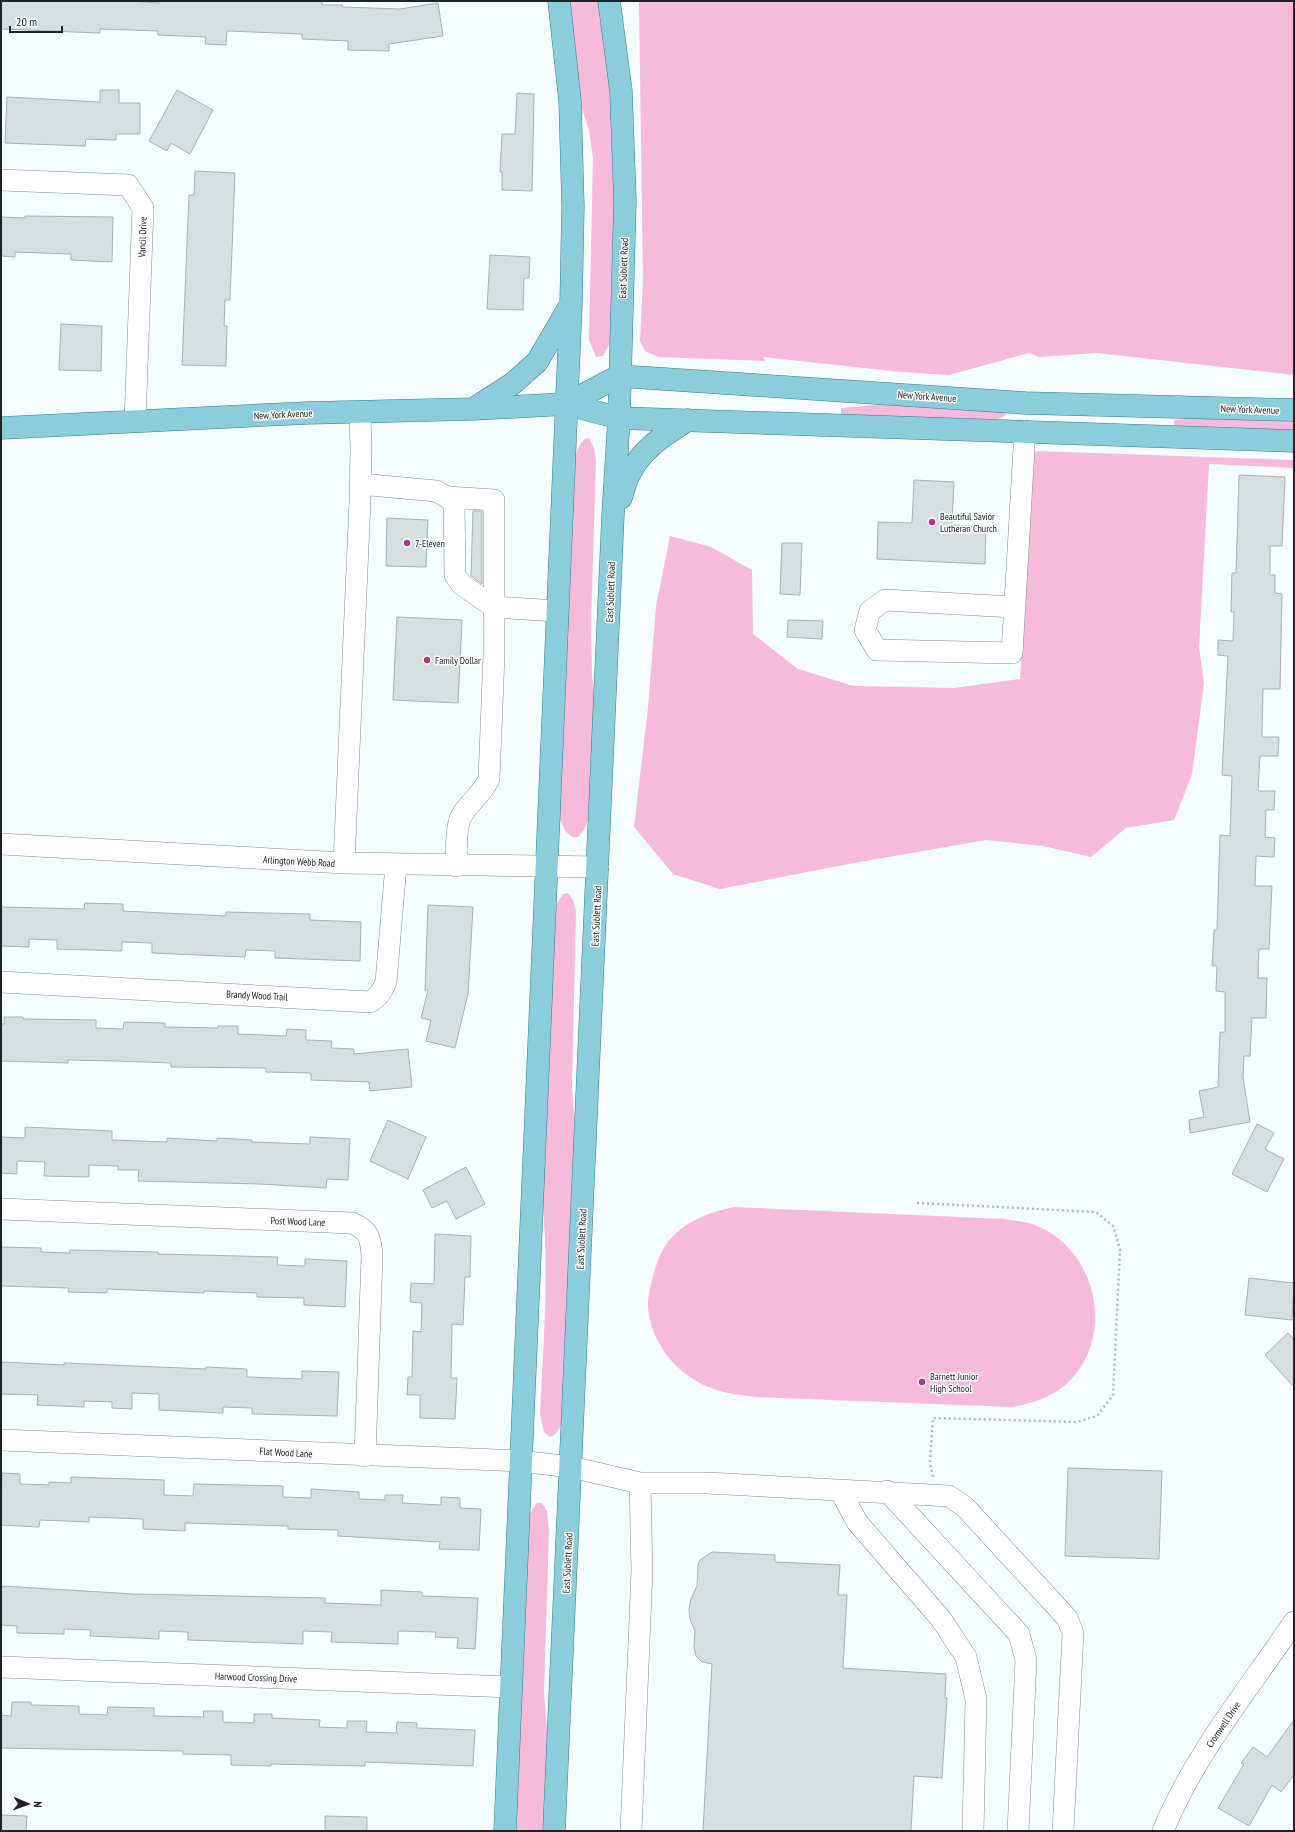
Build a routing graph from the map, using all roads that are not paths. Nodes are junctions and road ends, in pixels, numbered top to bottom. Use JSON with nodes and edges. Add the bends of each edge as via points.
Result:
{"nodes":[{"id":1,"x":559,"y":1,"type":"edge"},
{"id":2,"x":609,"y":1,"type":"edge"},
{"id":3,"x":1,"y":180,"type":"edge"},
{"id":4,"x":571,"y":304,"type":"junction"},
{"id":5,"x":619,"y":376,"type":"junction"},
{"id":6,"x":1025,"y":402,"type":"junction"},
{"id":7,"x":566,"y":404,"type":"junction"},
{"id":8,"x":473,"y":409,"type":"junction"},
{"id":9,"x":1294,"y":410,"type":"edge"},
{"id":10,"x":360,"y":412,"type":"junction"},
{"id":11,"x":619,"y":418,"type":"junction"},
{"id":12,"x":688,"y":420,"type":"junction"},
{"id":13,"x":135,"y":421,"type":"junction"},
{"id":14,"x":1,"y":428,"type":"edge"},
{"id":15,"x":1024,"y":431,"type":"junction"},
{"id":16,"x":1294,"y":441,"type":"edge"},
{"id":17,"x":360,"y":484,"type":"junction"},
{"id":18,"x":448,"y":497,"type":"junction"},
{"id":19,"x":613,"y":515,"type":"junction"},
{"id":20,"x":494,"y":607,"type":"junction"},
{"id":21,"x":1014,"y":607,"type":"junction"},
{"id":22,"x":557,"y":611,"type":"junction"},
{"id":23,"x":1,"y":844,"type":"edge"},
{"id":24,"x":344,"y":864,"type":"junction"},
{"id":25,"x":396,"y":865,"type":"junction"},
{"id":26,"x":456,"y":866,"type":"junction"},
{"id":27,"x":546,"y":866,"type":"junction"},
{"id":28,"x":598,"y":868,"type":"junction"},
{"id":29,"x":1,"y":982,"type":"edge"},
{"id":30,"x":1,"y":1209,"type":"edge"},
{"id":31,"x":1,"y":1440,"type":"edge"},
{"id":32,"x":365,"y":1456,"type":"junction"},
{"id":33,"x":520,"y":1461,"type":"junction"},
{"id":34,"x":571,"y":1467,"type":"junction"},
{"id":35,"x":640,"y":1483,"type":"junction"},
{"id":36,"x":840,"y":1490,"type":"junction"},
{"id":37,"x":887,"y":1491,"type":"junction"},
{"id":38,"x":1294,"y":1622,"type":"edge"},
{"id":39,"x":1,"y":1667,"type":"edge"},
{"id":40,"x":511,"y":1687,"type":"junction"},
{"id":41,"x":505,"y":1831,"type":"edge"},
{"id":42,"x":554,"y":1831,"type":"edge"},
{"id":43,"x":631,"y":1831,"type":"edge"},
{"id":44,"x":973,"y":1831,"type":"edge"},
{"id":45,"x":1018,"y":1831,"type":"edge"},
{"id":46,"x":1063,"y":1831,"type":"edge"},
{"id":47,"x":1163,"y":1831,"type":"edge"}],
"edges":[{"from":1,"to":4,"type":"main road","via":[[570,101],[574,206]]},
{"from":2,"to":5,"type":"main road","name":"East Sublett Road","via":[[621,91],[625,201]]},
{"from":3,"to":13,"type":"street","name":"Vancil Drive","via":[[128,185],[143,208]]},
{"from":4,"to":7,"type":"main road"},
{"from":4,"to":8,"type":"main road","via":[[537,362],[512,384]]},
{"from":5,"to":6,"type":"main road","name":"New York Avenue"},
{"from":5,"to":7,"type":"main road","name":"New York Avenue"},
{"from":5,"to":11,"type":"main road","name":"East Sublett Road"},
{"from":6,"to":9,"type":"main road","name":"New York Avenue"},
{"from":6,"to":15,"type":"main road"},
{"from":7,"to":8,"type":"main road","name":"New York Avenue"},
{"from":7,"to":11,"type":"main road","name":"New York Avenue"},
{"from":7,"to":22,"type":"main road"},
{"from":8,"to":10,"type":"main road","name":"New York Avenue"},
{"from":10,"to":13,"type":"main road","name":"New York Avenue"},
{"from":10,"to":17,"type":"street"},
{"from":11,"to":12,"type":"main road","name":"New York Avenue"},
{"from":11,"to":19,"type":"main road","name":"East Sublett Road"},
{"from":12,"to":15,"type":"main road","name":"New York Avenue"},
{"from":12,"to":19,"type":"main road","via":[[651,445],[637,461],[628,476]]},
{"from":13,"to":14,"type":"main road","name":"New York Avenue"},
{"from":15,"to":16,"type":"main road","name":"New York Avenue"},
{"from":15,"to":21,"type":"street"},
{"from":17,"to":18,"type":"street","via":[[436,491]]},
{"from":17,"to":24,"type":"street"},
{"from":18,"to":20,"type":"street","via":[[454,504],[455,575],[462,585]]},
{"from":18,"to":20,"type":"street","via":[[494,500]]},
{"from":19,"to":28,"type":"main road","name":"East Sublett Road"},
{"from":20,"to":22,"type":"street"},
{"from":20,"to":26,"type":"street","via":[[489,778],[484,789],[460,819]]},
{"from":21,"to":21,"type":"street","via":[[1012,653],[877,650],[865,630],[870,611],[885,600]]},
{"from":22,"to":27,"type":"main road"},
{"from":23,"to":24,"type":"street","name":"Arlington Webb Road"},
{"from":24,"to":25,"type":"street","name":"Arlington Webb Road"},
{"from":25,"to":26,"type":"street","name":"Arlington Webb Road"},
{"from":25,"to":29,"type":"street","name":"Brandy Wood Trail","via":[[386,982],[377,998],[370,1002]]},
{"from":26,"to":27,"type":"street","name":"Arlington Webb Road"},
{"from":27,"to":28,"type":"street","name":"Arlington Webb Road"},
{"from":27,"to":33,"type":"main road"},
{"from":28,"to":34,"type":"main road","name":"East Sublett Road"},
{"from":30,"to":32,"type":"street","name":"Post Wood Lane","via":[[352,1223],[362,1227],[368,1234],[372,1257]]},
{"from":31,"to":32,"type":"street","name":"Flat Wood Lane"},
{"from":32,"to":33,"type":"street","name":"Flat Wood Lane"},
{"from":33,"to":34,"type":"street","name":"Flat Wood Lane"},
{"from":33,"to":40,"type":"main road"},
{"from":34,"to":35,"type":"street","name":"Flat Wood Lane"},
{"from":34,"to":42,"type":"main road","name":"East Sublett Road"},
{"from":35,"to":36,"type":"street","name":"Flat Wood Lane","via":[[707,1483]]},
{"from":35,"to":43,"type":"street","via":[[642,1571]]},
{"from":36,"to":37,"type":"street","name":"Flat Wood Lane"},
{"from":36,"to":44,"type":"street","via":[[857,1522],[941,1619],[966,1657],[976,1699]]},
{"from":37,"to":45,"type":"street","via":[[1019,1634],[1026,1660]]},
{"from":37,"to":46,"type":"street","name":"Flat Wood Lane","via":[[949,1496],[965,1507],[1067,1618],[1073,1633]]},
{"from":38,"to":47,"type":"street","name":"Cromwell Drive","via":[[1209,1744],[1174,1805]]},
{"from":39,"to":40,"type":"street","name":"Harwood Crossing Drive"},
{"from":40,"to":41,"type":"main road"}]}
